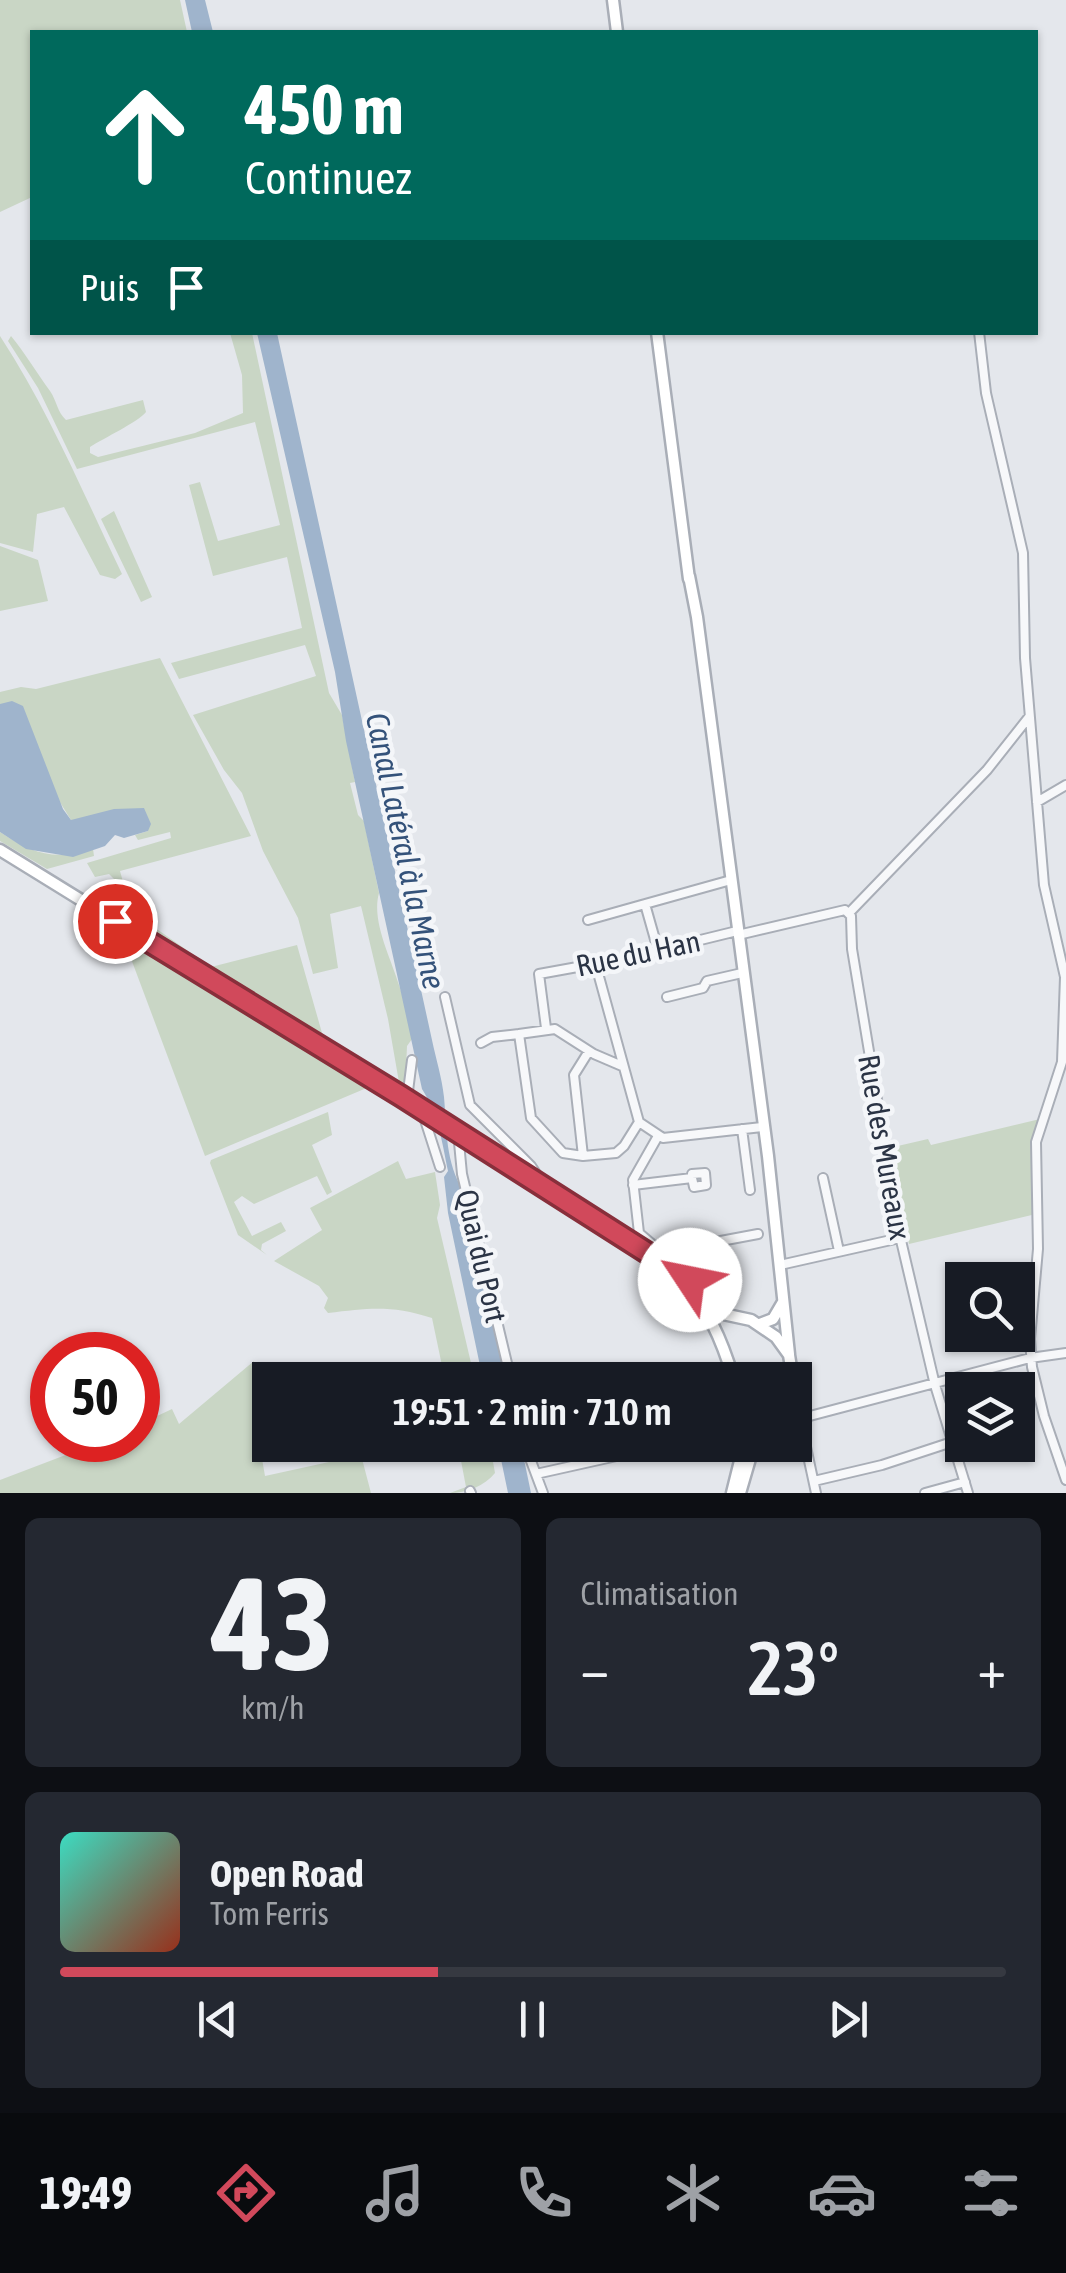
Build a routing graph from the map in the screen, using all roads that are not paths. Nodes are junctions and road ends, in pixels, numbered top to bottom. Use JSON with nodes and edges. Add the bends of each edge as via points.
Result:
{"nodes":[{"id":1,"x":613,"y":0,"type":"edge"},
{"id":2,"x":617,"y":30,"type":"edge"},
{"id":3,"x":656,"y":335,"type":"edge"},
{"id":4,"x":978,"y":335,"type":"edge"},
{"id":5,"x":1029,"y":717,"type":"junction"},
{"id":6,"x":1066,"y":785,"type":"edge"},
{"id":7,"x":1038,"y":802,"type":"junction"},
{"id":8,"x":0,"y":850,"type":"edge"},
{"id":9,"x":731,"y":880,"type":"junction"},
{"id":10,"x":645,"y":904,"type":"junction"},
{"id":11,"x":847,"y":912,"type":"junction"},
{"id":12,"x":588,"y":920,"type":"dead end"},
{"id":13,"x":737,"y":933,"type":"junction"},
{"id":14,"x":658,"y":950,"type":"junction"},
{"id":15,"x":595,"y":962,"type":"junction"},
{"id":16,"x":742,"y":972,"type":"junction"},
{"id":17,"x":667,"y":997,"type":"dead end"},
{"id":18,"x":445,"y":998,"type":"dead end"},
{"id":19,"x":546,"y":1028,"type":"junction"},
{"id":20,"x":518,"y":1034,"type":"junction"},
{"id":21,"x":481,"y":1042,"type":"dead end"},
{"id":22,"x":589,"y":1051,"type":"junction"},
{"id":23,"x":412,"y":1060,"type":"dead end"},
{"id":24,"x":622,"y":1066,"type":"junction"},
{"id":25,"x":407,"y":1099,"type":"junction"},
{"id":26,"x":427,"y":1112,"type":"junction"},
{"id":27,"x":639,"y":1122,"type":"junction"},
{"id":28,"x":742,"y":1130,"type":"junction"},
{"id":29,"x":458,"y":1132,"type":"junction"},
{"id":30,"x":763,"y":1133,"type":"junction"},
{"id":31,"x":658,"y":1136,"type":"junction"},
{"id":32,"x":583,"y":1156,"type":"junction"},
{"id":33,"x":440,"y":1168,"type":"dead end"},
{"id":34,"x":692,"y":1178,"type":"dead end"},
{"id":35,"x":823,"y":1178,"type":"dead end"},
{"id":36,"x":633,"y":1186,"type":"junction"},
{"id":37,"x":545,"y":1187,"type":"junction"},
{"id":38,"x":750,"y":1190,"type":"dead end"},
{"id":39,"x":758,"y":1234,"type":"dead end"},
{"id":40,"x":900,"y":1238,"type":"junction"},
{"id":41,"x":839,"y":1251,"type":"junction"},
{"id":42,"x":661,"y":1256,"type":"junction"},
{"id":43,"x":780,"y":1264,"type":"junction"},
{"id":44,"x":784,"y":1301,"type":"junction"},
{"id":45,"x":714,"y":1313,"type":"junction"},
{"id":46,"x":733,"y":1318,"type":"junction"},
{"id":47,"x":760,"y":1324,"type":"junction"},
{"id":48,"x":721,"y":1339,"type":"junction"},
{"id":49,"x":1066,"y":1353,"type":"edge"},
{"id":50,"x":789,"y":1355,"type":"junction"},
{"id":51,"x":1030,"y":1358,"type":"junction"},
{"id":52,"x":507,"y":1362,"type":"edge"},
{"id":53,"x":728,"y":1362,"type":"edge"},
{"id":54,"x":790,"y":1362,"type":"edge"},
{"id":55,"x":935,"y":1385,"type":"junction"},
{"id":56,"x":812,"y":1409,"type":"edge"},
{"id":57,"x":945,"y":1419,"type":"edge"},
{"id":58,"x":945,"y":1444,"type":"edge"},
{"id":59,"x":532,"y":1462,"type":"edge"},
{"id":60,"x":590,"y":1462,"type":"edge"},
{"id":61,"x":740,"y":1462,"type":"edge"},
{"id":62,"x":749,"y":1462,"type":"edge"},
{"id":63,"x":810,"y":1462,"type":"edge"},
{"id":64,"x":958,"y":1462,"type":"edge"},
{"id":65,"x":536,"y":1474,"type":"junction"},
{"id":66,"x":1066,"y":1480,"type":"edge"},
{"id":67,"x":814,"y":1482,"type":"junction"},
{"id":68,"x":965,"y":1482,"type":"junction"},
{"id":69,"x":543,"y":1493,"type":"edge"},
{"id":70,"x":732,"y":1493,"type":"edge"},
{"id":71,"x":740,"y":1493,"type":"edge"},
{"id":72,"x":816,"y":1493,"type":"edge"},
{"id":73,"x":926,"y":1493,"type":"edge"},
{"id":74,"x":968,"y":1493,"type":"edge"}],
"edges":[{"from":1,"to":2,"type":"main road"},
{"from":3,"to":9,"type":"main road"},
{"from":4,"to":5,"type":"street","via":[[1023,553]]},
{"from":5,"to":7,"type":"street"},
{"from":5,"to":11,"type":"street","via":[[987,770]]},
{"from":6,"to":7,"type":"street"},
{"from":7,"to":51,"type":"street","via":[[1047,908],[1065,977],[1060,1070],[1035,1150],[1038,1249]]},
{"from":8,"to":25,"type":"main road"},
{"from":9,"to":10,"type":"street"},
{"from":9,"to":13,"type":"main road"},
{"from":10,"to":12,"type":"street"},
{"from":10,"to":14,"type":"street"},
{"from":11,"to":13,"type":"street","name":"Rue du Han"},
{"from":11,"to":40,"type":"street","name":"Rue des Mureaux"},
{"from":13,"to":14,"type":"street","name":"Rue du Han"},
{"from":13,"to":16,"type":"main road"},
{"from":14,"to":15,"type":"street","name":"Rue du Han"},
{"from":15,"to":19,"type":"street","name":"Rue du Han","via":[[538,974]]},
{"from":15,"to":24,"type":"street"},
{"from":16,"to":17,"type":"street"},
{"from":16,"to":30,"type":"main road"},
{"from":18,"to":37,"type":"street","via":[[470,1105]]},
{"from":19,"to":20,"type":"street"},
{"from":19,"to":22,"type":"street"},
{"from":20,"to":21,"type":"street"},
{"from":20,"to":32,"type":"street","via":[[532,1122],[566,1155]]},
{"from":22,"to":24,"type":"street"},
{"from":22,"to":32,"type":"street","via":[[574,1075]]},
{"from":23,"to":25,"type":"street"},
{"from":24,"to":27,"type":"street"},
{"from":25,"to":26,"type":"main road"},
{"from":26,"to":29,"type":"main road"},
{"from":26,"to":33,"type":"street"},
{"from":27,"to":31,"type":"street"},
{"from":27,"to":32,"type":"street","via":[[621,1150]]},
{"from":28,"to":30,"type":"street"},
{"from":28,"to":31,"type":"street"},
{"from":28,"to":38,"type":"street"},
{"from":29,"to":37,"type":"main road"},
{"from":29,"to":52,"type":"street","name":"Quai du Port"},
{"from":30,"to":43,"type":"main road"},
{"from":31,"to":36,"type":"street"},
{"from":34,"to":36,"type":"street"},
{"from":35,"to":41,"type":"street"},
{"from":36,"to":42,"type":"street","via":[[641,1236]]},
{"from":37,"to":42,"type":"main road"},
{"from":39,"to":42,"type":"street"},
{"from":40,"to":41,"type":"street"},
{"from":40,"to":55,"type":"street","name":"Rue des Mureaux"},
{"from":41,"to":43,"type":"street"},
{"from":42,"to":45,"type":"main road"},
{"from":42,"to":45,"type":"main road","via":[[704,1294]]},
{"from":43,"to":44,"type":"main road"},
{"from":44,"to":47,"type":"main road","via":[[773,1319]]},
{"from":44,"to":50,"type":"main road"},
{"from":45,"to":46,"type":"main road"},
{"from":45,"to":48,"type":"main road"},
{"from":46,"to":47,"type":"main road"},
{"from":46,"to":48,"type":"main road"},
{"from":47,"to":50,"type":"main road"},
{"from":48,"to":53,"type":"main road"},
{"from":49,"to":51,"type":"street"},
{"from":50,"to":54,"type":"main road"},
{"from":51,"to":55,"type":"street"},
{"from":51,"to":66,"type":"street"},
{"from":55,"to":56,"type":"street"},
{"from":55,"to":57,"type":"street","name":"Rue des Mureaux"},
{"from":58,"to":67,"type":"street"},
{"from":59,"to":65,"type":"street"},
{"from":60,"to":65,"type":"street"},
{"from":61,"to":70,"type":"main road"},
{"from":62,"to":71,"type":"main road"},
{"from":63,"to":67,"type":"street"},
{"from":64,"to":68,"type":"street","name":"Rue des Mureaux"},
{"from":65,"to":69,"type":"street"},
{"from":67,"to":72,"type":"street"},
{"from":68,"to":73,"type":"street"},
{"from":68,"to":74,"type":"street","name":"Rue des Mureaux"}]}
